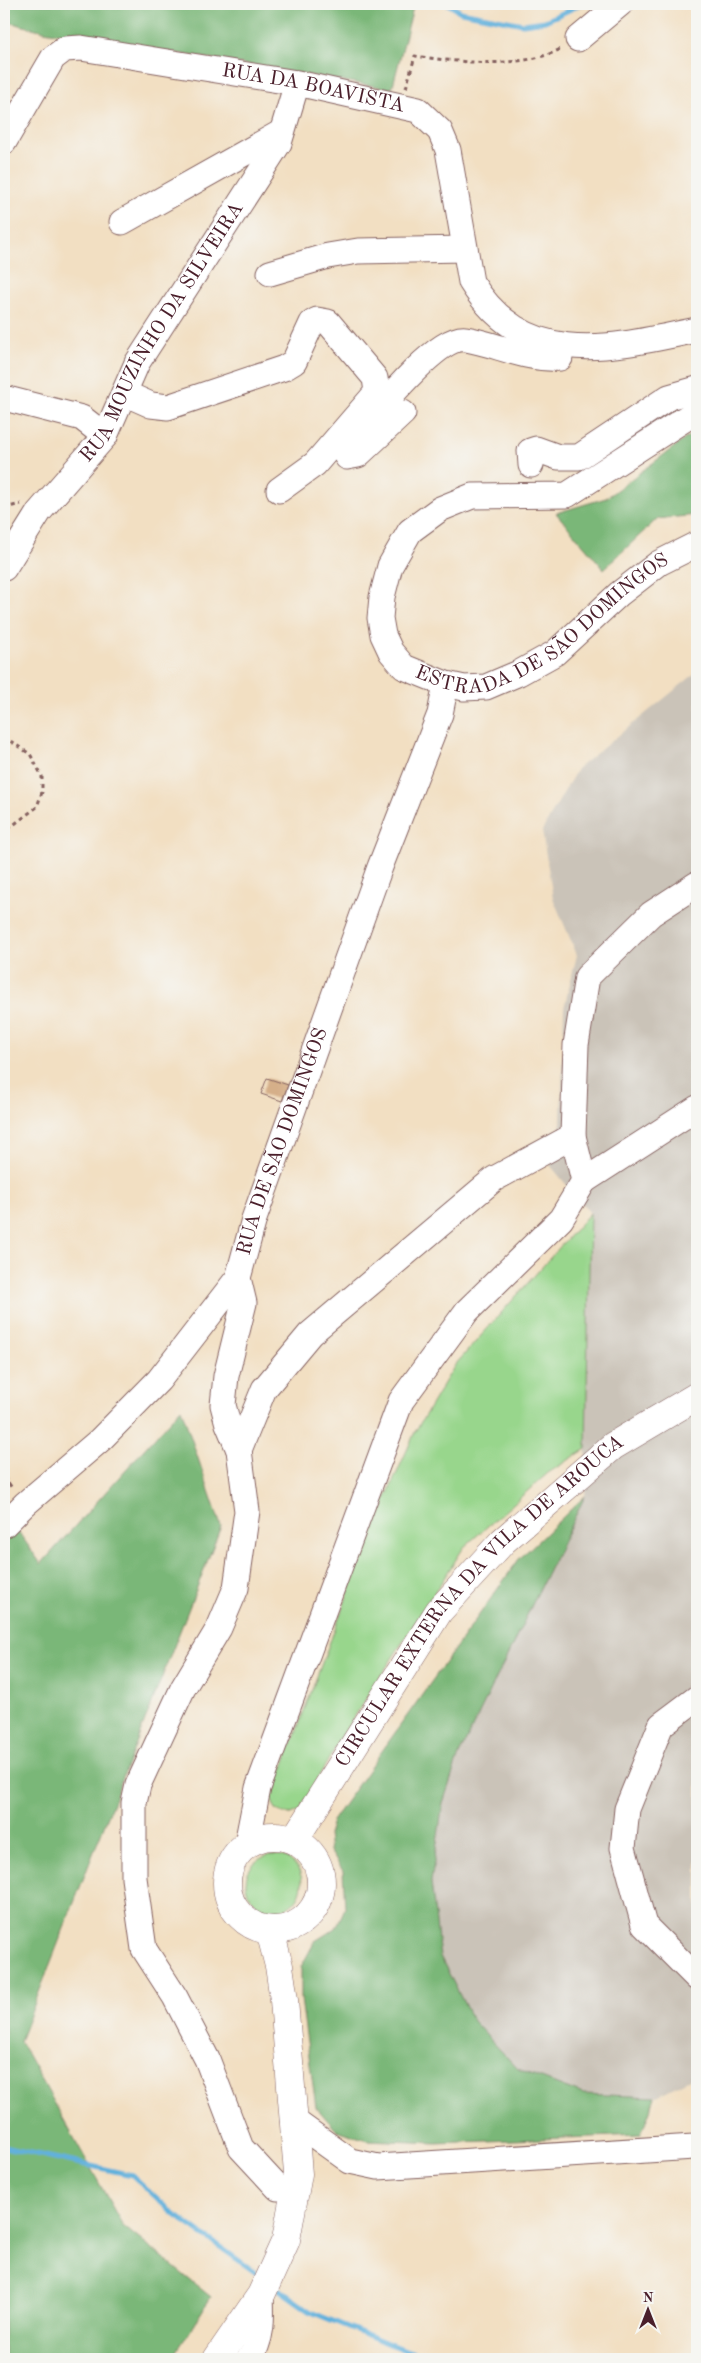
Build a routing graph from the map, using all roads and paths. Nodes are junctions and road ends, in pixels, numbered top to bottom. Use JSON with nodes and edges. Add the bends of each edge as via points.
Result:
{"nodes":[{"id":1,"x":620,"y":4,"type":"edge"},
{"id":2,"x":578,"y":39,"type":"joint"},
{"id":3,"x":297,"y":83,"type":"junction"},
{"id":4,"x":401,"y":107,"type":"junction"},
{"id":5,"x":282,"y":132,"type":"junction"},
{"id":6,"x":4,"y":142,"type":"edge"},
{"id":7,"x":122,"y":222,"type":"dead end"},
{"id":8,"x":465,"y":249,"type":"junction"},
{"id":9,"x":270,"y":272,"type":"dead end"},
{"id":10,"x":697,"y":330,"type":"edge"},
{"id":11,"x":584,"y":345,"type":"junction"},
{"id":12,"x":697,"y":389,"type":"edge"},
{"id":13,"x":124,"y":393,"type":"junction"},
{"id":14,"x":4,"y":398,"type":"edge"},
{"id":15,"x":697,"y":411,"type":"edge"},
{"id":16,"x":403,"y":413,"type":"dead end"},
{"id":17,"x":105,"y":436,"type":"junction"},
{"id":18,"x":531,"y":465,"type":"dead end"},
{"id":19,"x":279,"y":490,"type":"dead end"},
{"id":20,"x":697,"y":544,"type":"edge"},
{"id":21,"x":4,"y":568,"type":"edge"},
{"id":22,"x":446,"y":684,"type":"junction"},
{"id":23,"x":4,"y":737,"type":"edge"},
{"id":24,"x":4,"y":832,"type":"edge"},
{"id":25,"x":697,"y":884,"type":"edge"},
{"id":26,"x":697,"y":1108,"type":"edge"},
{"id":27,"x":572,"y":1136,"type":"junction"},
{"id":28,"x":584,"y":1182,"type":"junction"},
{"id":29,"x":238,"y":1278,"type":"junction"},
{"id":30,"x":697,"y":1396,"type":"edge"},
{"id":31,"x":239,"y":1450,"type":"junction"},
{"id":32,"x":4,"y":1525,"type":"edge"},
{"id":33,"x":697,"y":1698,"type":"edge"},
{"id":34,"x":294,"y":1840,"type":"junction"},
{"id":35,"x":248,"y":1844,"type":"junction"},
{"id":36,"x":270,"y":1931,"type":"junction"},
{"id":37,"x":697,"y":1978,"type":"edge"},
{"id":38,"x":293,"y":2120,"type":"junction"},
{"id":39,"x":694,"y":2147,"type":"dead end"},
{"id":40,"x":278,"y":2188,"type":"dead end"},
{"id":41,"x":261,"y":2295,"type":"junction"},
{"id":42,"x":216,"y":2359,"type":"edge"},
{"id":43,"x":249,"y":2359,"type":"edge"}],
"edges":[{"from":1,"to":2,"type":"street"},
{"from":2,"to":4,"type":"path","via":[[552,54],[504,62],[466,63],[414,56]]},
{"from":3,"to":4,"type":"street","name":"RUA DA BOAVISTA"},
{"from":3,"to":5,"type":"street","name":"RUA MOUZINHO DA SILVEIRA"},
{"from":3,"to":6,"type":"street","name":"RUA DA BOAVISTA","via":[[81,48],[65,49],[53,58]]},
{"from":4,"to":8,"type":"street","name":"RUA DA BOAVISTA","via":[[418,110],[440,131],[448,150]]},
{"from":5,"to":7,"type":"street"},
{"from":5,"to":13,"type":"street","name":"RUA MOUZINHO DA SILVEIRA","via":[[279,143],[137,363]]},
{"from":8,"to":9,"type":"street","via":[[358,251]]},
{"from":8,"to":11,"type":"street","name":"RUA DA BOAVISTA","via":[[471,282],[482,299],[520,333],[549,344]]},
{"from":10,"to":11,"type":"street","name":"RUA DA BOAVISTA","via":[[620,346]]},
{"from":11,"to":16,"type":"street","via":[[576,355],[554,359],[466,339],[452,341],[427,358],[408,378],[346,448],[347,457],[358,455]]},
{"from":12,"to":18,"type":"street","via":[[669,397],[579,457],[558,457],[536,449],[530,451]]},
{"from":13,"to":17,"type":"street","name":"RUA MOUZINHO DA SILVEIRA"},
{"from":13,"to":19,"type":"street","via":[[151,405],[168,407],[275,371],[294,362],[312,323],[317,320],[328,322],[375,378],[377,392],[315,464]]},
{"from":14,"to":17,"type":"street","via":[[82,418]]},
{"from":15,"to":22,"type":"street","name":"ESTRADA DE SÃO DOMINGOS","via":[[567,495],[472,496],[440,509],[410,531],[390,566],[384,589],[380,618],[383,635],[391,652],[404,666]]},
{"from":17,"to":21,"type":"street","name":"RUA MOUZINHO DA SILVEIRA","via":[[39,512]]},
{"from":20,"to":22,"type":"street","name":"ESTRADA DE SÃO DOMINGOS","via":[[659,563],[619,594],[555,653],[519,673],[486,686],[464,688]]},
{"from":22,"to":29,"type":"street","name":"RUA DE SÃO DOMINGOS","via":[[440,714],[380,867],[254,1219]]},
{"from":23,"to":24,"type":"path","via":[[30,754],[42,776],[42,792],[37,807]]},
{"from":25,"to":27,"type":"street","via":[[651,914],[587,977],[576,1045]]},
{"from":26,"to":28,"type":"street"},
{"from":27,"to":28,"type":"street"},
{"from":27,"to":31,"type":"street","via":[[494,1179],[310,1334],[264,1389]]},
{"from":28,"to":35,"type":"street","via":[[561,1219],[467,1311],[401,1401],[258,1788]]},
{"from":29,"to":31,"type":"street","via":[[244,1303],[226,1376],[223,1406]]},
{"from":29,"to":32,"type":"street","name":"RUA DE SÃO DOMINGOS","via":[[159,1380],[100,1440]]},
{"from":30,"to":34,"type":"main road","name":"CIRCULAR EXTERNA DA VILA DE AROUCA","via":[[613,1446],[502,1541],[439,1611]]},
{"from":31,"to":40,"type":"street","via":[[248,1511],[236,1588],[219,1628],[183,1688],[138,1785],[134,1803],[134,1878],[144,1949],[175,1997],[208,2059],[241,2148]]},
{"from":33,"to":37,"type":"street","via":[[661,1725],[627,1809],[623,1848],[644,1925]]},
{"from":34,"to":35,"type":"main road","via":[[266,1837]]},
{"from":34,"to":36,"type":"main road","via":[[308,1850],[317,1864],[322,1879],[320,1896],[313,1911],[302,1922],[287,1929]]},
{"from":35,"to":36,"type":"main road","via":[[235,1856],[228,1870],[227,1887],[231,1903],[240,1917]]},
{"from":36,"to":38,"type":"main road","via":[[283,1992]]},
{"from":38,"to":39,"type":"street","via":[[350,2161],[378,2167]]},
{"from":38,"to":41,"type":"main road","via":[[298,2174],[286,2240]]},
{"from":41,"to":42,"type":"main road"},
{"from":41,"to":43,"type":"street","via":[[262,2322],[256,2350]]}]}
